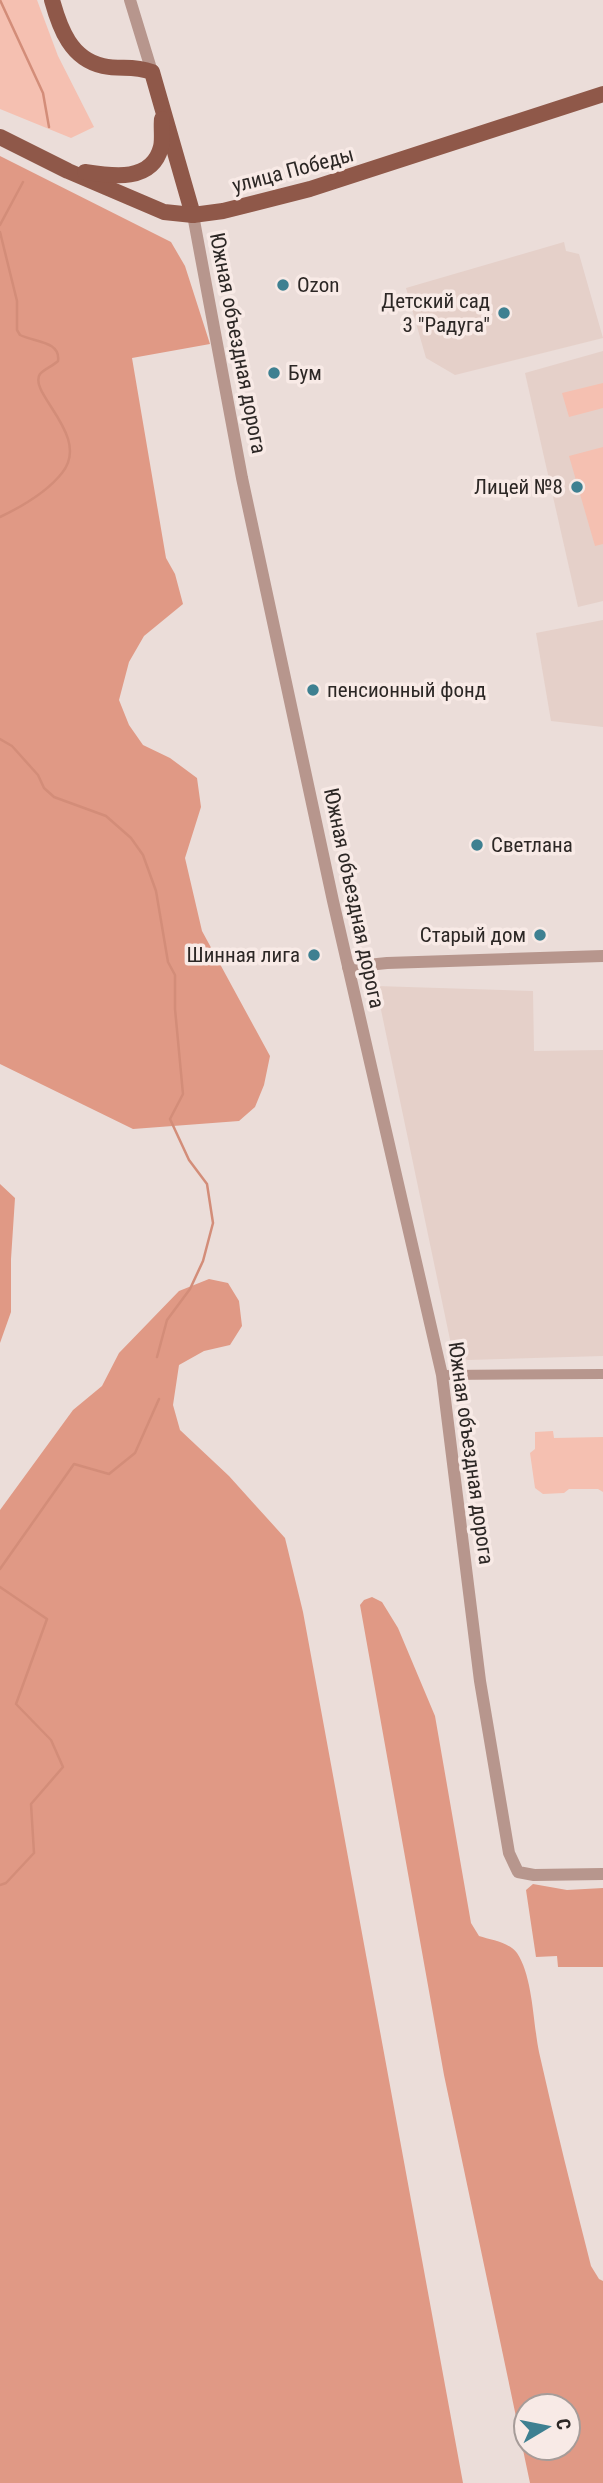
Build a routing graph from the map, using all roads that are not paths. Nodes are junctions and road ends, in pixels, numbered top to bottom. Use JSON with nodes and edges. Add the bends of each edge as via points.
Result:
{"nodes":[{"id":1,"x":52,"y":0,"type":"edge"},
{"id":2,"x":130,"y":0,"type":"edge"},
{"id":3,"x":152,"y":72,"type":"junction"},
{"id":4,"x":603,"y":94,"type":"edge"},
{"id":5,"x":162,"y":105,"type":"junction"},
{"id":6,"x":0,"y":137,"type":"edge"},
{"id":7,"x":68,"y":171,"type":"junction"},
{"id":8,"x":193,"y":215,"type":"junction"},
{"id":9,"x":603,"y":956,"type":"edge"},
{"id":10,"x":348,"y":967,"type":"junction"},
{"id":11,"x":603,"y":1374,"type":"edge"},
{"id":12,"x":442,"y":1375,"type":"junction"},
{"id":13,"x":603,"y":1874,"type":"edge"}],
"edges":[{"from":1,"to":3,"type":"main road","via":[[62,32],[75,52],[105,66],[137,66]]},
{"from":2,"to":3,"type":"street"},
{"from":3,"to":5,"type":"main road","name":"Южная объездная дорога"},
{"from":4,"to":8,"type":"main road","name":"улица Победы","via":[[310,189]]},
{"from":5,"to":7,"type":"main road","via":[[161,148],[143,171],[130,176]]},
{"from":5,"to":8,"type":"main road","name":"Южная объездная дорога"},
{"from":6,"to":7,"type":"main road","name":"улица Победы"},
{"from":7,"to":8,"type":"main road","name":"улица Победы","via":[[164,212]]},
{"from":8,"to":10,"type":"street","name":"Южная объездная дорога","via":[[242,478]]},
{"from":9,"to":10,"type":"street"},
{"from":10,"to":12,"type":"street","name":"Южная объездная дорога"},
{"from":11,"to":12,"type":"street"},
{"from":12,"to":13,"type":"street","name":"Южная объездная дорога","via":[[483,1699],[509,1853],[518,1872]]}]}
